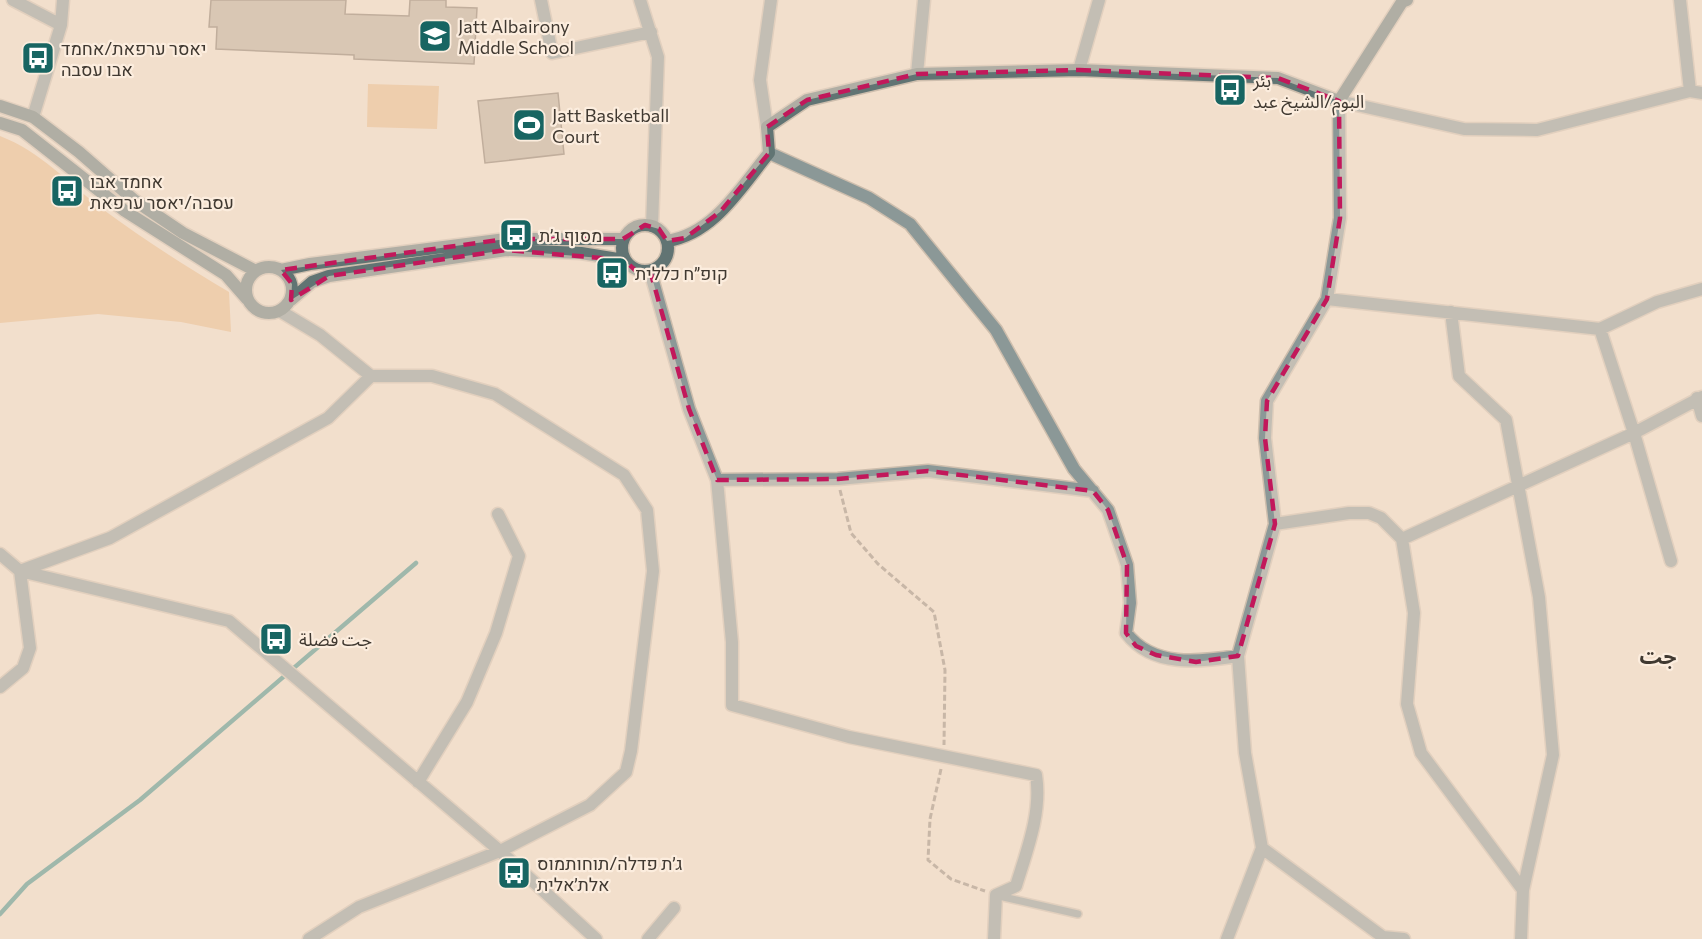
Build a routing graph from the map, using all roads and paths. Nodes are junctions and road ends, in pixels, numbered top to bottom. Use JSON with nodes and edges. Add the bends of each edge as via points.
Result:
{"nodes":[{"id":1,"x":13,"y":0,"type":"edge"},
{"id":2,"x":63,"y":0,"type":"edge"},
{"id":3,"x":541,"y":0,"type":"edge"},
{"id":4,"x":640,"y":0,"type":"edge"},
{"id":5,"x":771,"y":0,"type":"edge"},
{"id":6,"x":924,"y":0,"type":"edge"},
{"id":7,"x":1099,"y":0,"type":"edge"},
{"id":8,"x":1680,"y":0,"type":"edge"},
{"id":9,"x":1404,"y":1,"type":"edge"},
{"id":10,"x":61,"y":25,"type":"junction"},
{"id":11,"x":651,"y":32,"type":"junction"},
{"id":12,"x":1079,"y":70,"type":"junction"},
{"id":13,"x":917,"y":74,"type":"junction"},
{"id":14,"x":1696,"y":92,"type":"edge"},
{"id":15,"x":1339,"y":100,"type":"junction"},
{"id":16,"x":0,"y":106,"type":"edge"},
{"id":17,"x":33,"y":117,"type":"junction"},
{"id":18,"x":0,"y":123,"type":"edge"},
{"id":19,"x":767,"y":127,"type":"junction"},
{"id":20,"x":769,"y":153,"type":"junction"},
{"id":21,"x":652,"y":226,"type":"junction"},
{"id":22,"x":623,"y":239,"type":"junction"},
{"id":23,"x":668,"y":241,"type":"junction"},
{"id":24,"x":624,"y":260,"type":"junction"},
{"id":25,"x":281,"y":270,"type":"junction"},
{"id":26,"x":256,"y":271,"type":"junction"},
{"id":27,"x":650,"y":271,"type":"junction"},
{"id":28,"x":1702,"y":289,"type":"edge"},
{"id":29,"x":247,"y":299,"type":"junction"},
{"id":30,"x":1327,"y":299,"type":"junction"},
{"id":31,"x":291,"y":300,"type":"junction"},
{"id":32,"x":280,"y":311,"type":"junction"},
{"id":33,"x":1450,"y":312,"type":"junction"},
{"id":34,"x":1600,"y":329,"type":"junction"},
{"id":35,"x":371,"y":376,"type":"junction"},
{"id":36,"x":1699,"y":398,"type":"edge"},
{"id":37,"x":1702,"y":416,"type":"edge"},
{"id":38,"x":1634,"y":433,"type":"junction"},
{"id":39,"x":838,"y":479,"type":"junction"},
{"id":40,"x":717,"y":480,"type":"junction"},
{"id":41,"x":1519,"y":486,"type":"junction"},
{"id":42,"x":1093,"y":491,"type":"junction"},
{"id":43,"x":498,"y":514,"type":"dead end"},
{"id":44,"x":1275,"y":524,"type":"junction"},
{"id":45,"x":1402,"y":539,"type":"junction"},
{"id":46,"x":0,"y":554,"type":"edge"},
{"id":47,"x":1671,"y":561,"type":"dead end"},
{"id":48,"x":20,"y":570,"type":"junction"},
{"id":49,"x":1238,"y":656,"type":"junction"},
{"id":50,"x":0,"y":687,"type":"edge"},
{"id":51,"x":944,"y":758,"type":"junction"},
{"id":52,"x":418,"y":782,"type":"junction"},
{"id":53,"x":1262,"y":848,"type":"junction"},
{"id":54,"x":500,"y":851,"type":"junction"},
{"id":55,"x":1523,"y":890,"type":"junction"},
{"id":56,"x":996,"y":896,"type":"junction"},
{"id":57,"x":674,"y":908,"type":"dead end"},
{"id":58,"x":1078,"y":914,"type":"dead end"},
{"id":59,"x":311,"y":938,"type":"edge"},
{"id":60,"x":1384,"y":938,"type":"edge"},
{"id":61,"x":596,"y":939,"type":"edge"},
{"id":62,"x":648,"y":939,"type":"edge"},
{"id":63,"x":994,"y":939,"type":"edge"},
{"id":64,"x":1227,"y":939,"type":"edge"},
{"id":65,"x":1404,"y":939,"type":"edge"},
{"id":66,"x":1521,"y":939,"type":"edge"}],
"edges":[{"from":1,"to":10,"type":"street"},
{"from":2,"to":10,"type":"street"},
{"from":3,"to":11,"type":"street","via":[[552,53]]},
{"from":4,"to":11,"type":"street"},
{"from":5,"to":19,"type":"street","via":[[759,80]]},
{"from":6,"to":13,"type":"street"},
{"from":7,"to":12,"type":"street"},
{"from":8,"to":14,"type":"street"},
{"from":9,"to":15,"type":"street"},
{"from":10,"to":17,"type":"street"},
{"from":11,"to":21,"type":"street","via":[[658,57],[659,83]]},
{"from":12,"to":13,"type":"street"},
{"from":12,"to":15,"type":"street","via":[[1278,78]]},
{"from":13,"to":19,"type":"street","via":[[807,100]]},
{"from":14,"to":15,"type":"street","via":[[1537,130],[1464,129]]},
{"from":15,"to":30,"type":"street","via":[[1340,218]]},
{"from":16,"to":17,"type":"street"},
{"from":17,"to":26,"type":"street","via":[[134,200],[183,233]]},
{"from":18,"to":29,"type":"street","via":[[22,130],[125,211],[226,275]]},
{"from":19,"to":20,"type":"street"},
{"from":20,"to":23,"type":"street","via":[[707,225],[685,238]]},
{"from":20,"to":42,"type":"street","via":[[869,198],[910,224],[996,330],[1074,469]]},
{"from":21,"to":22,"type":"street","via":[[632,229]]},
{"from":21,"to":23,"type":"street"},
{"from":22,"to":24,"type":"street"},
{"from":22,"to":25,"type":"street","via":[[506,239]]},
{"from":23,"to":27,"type":"street","via":[[667,257]]},
{"from":24,"to":27,"type":"street","via":[[635,270]]},
{"from":24,"to":31,"type":"street","via":[[581,253],[506,250],[329,276],[312,282]]},
{"from":25,"to":26,"type":"street","via":[[270,267]]},
{"from":25,"to":31,"type":"street","via":[[292,285]]},
{"from":26,"to":29,"type":"street","via":[[247,283]]},
{"from":27,"to":40,"type":"street","via":[[689,409]]},
{"from":28,"to":34,"type":"street","via":[[1657,302]]},
{"from":29,"to":32,"type":"street","via":[[265,314]]},
{"from":30,"to":33,"type":"street"},
{"from":30,"to":44,"type":"street","via":[[1267,401],[1265,438]]},
{"from":31,"to":32,"type":"street"},
{"from":32,"to":35,"type":"street","via":[[320,335]]},
{"from":33,"to":34,"type":"street"},
{"from":33,"to":41,"type":"street","via":[[1459,376],[1506,420]]},
{"from":34,"to":38,"type":"street"},
{"from":35,"to":48,"type":"street","via":[[328,418],[110,538]]},
{"from":35,"to":54,"type":"street","via":[[432,376],[495,394],[624,475],[647,510],[653,571],[626,772],[590,805]]},
{"from":36,"to":37,"type":"street"},
{"from":36,"to":38,"type":"street"},
{"from":38,"to":41,"type":"street"},
{"from":38,"to":47,"type":"street"},
{"from":39,"to":40,"type":"street"},
{"from":39,"to":42,"type":"street","via":[[928,471]]},
{"from":39,"to":51,"type":"path","via":[[851,533],[879,564],[934,612],[945,670]]},
{"from":40,"to":51,"type":"street","via":[[732,642],[732,705]]},
{"from":41,"to":45,"type":"street"},
{"from":41,"to":55,"type":"street","via":[[1539,597],[1553,755]]},
{"from":42,"to":49,"type":"street","via":[[1108,510],[1127,565],[1130,603],[1126,633],[1136,646],[1156,655],[1196,663]]},
{"from":43,"to":52,"type":"street","via":[[519,556],[499,622],[467,702]]},
{"from":44,"to":45,"type":"street","via":[[1369,513],[1381,518]]},
{"from":44,"to":49,"type":"street"},
{"from":45,"to":55,"type":"street","via":[[1414,613],[1407,704],[1421,753]]},
{"from":46,"to":48,"type":"street"},
{"from":48,"to":50,"type":"street","via":[[30,648],[23,668]]},
{"from":48,"to":52,"type":"street","via":[[229,621]]},
{"from":49,"to":53,"type":"street","via":[[1245,753]]},
{"from":51,"to":56,"type":"path","via":[[930,819],[928,860],[951,879]]},
{"from":51,"to":56,"type":"street","via":[[1036,775],[1039,794],[1016,886]]},
{"from":52,"to":54,"type":"street"},
{"from":53,"to":60,"type":"street"},
{"from":53,"to":64,"type":"street"},
{"from":54,"to":59,"type":"street","via":[[359,907]]},
{"from":54,"to":61,"type":"street"},
{"from":55,"to":66,"type":"street"},
{"from":56,"to":58,"type":"lane"},
{"from":56,"to":63,"type":"street"},
{"from":57,"to":62,"type":"street"},
{"from":60,"to":65,"type":"street"}]}
